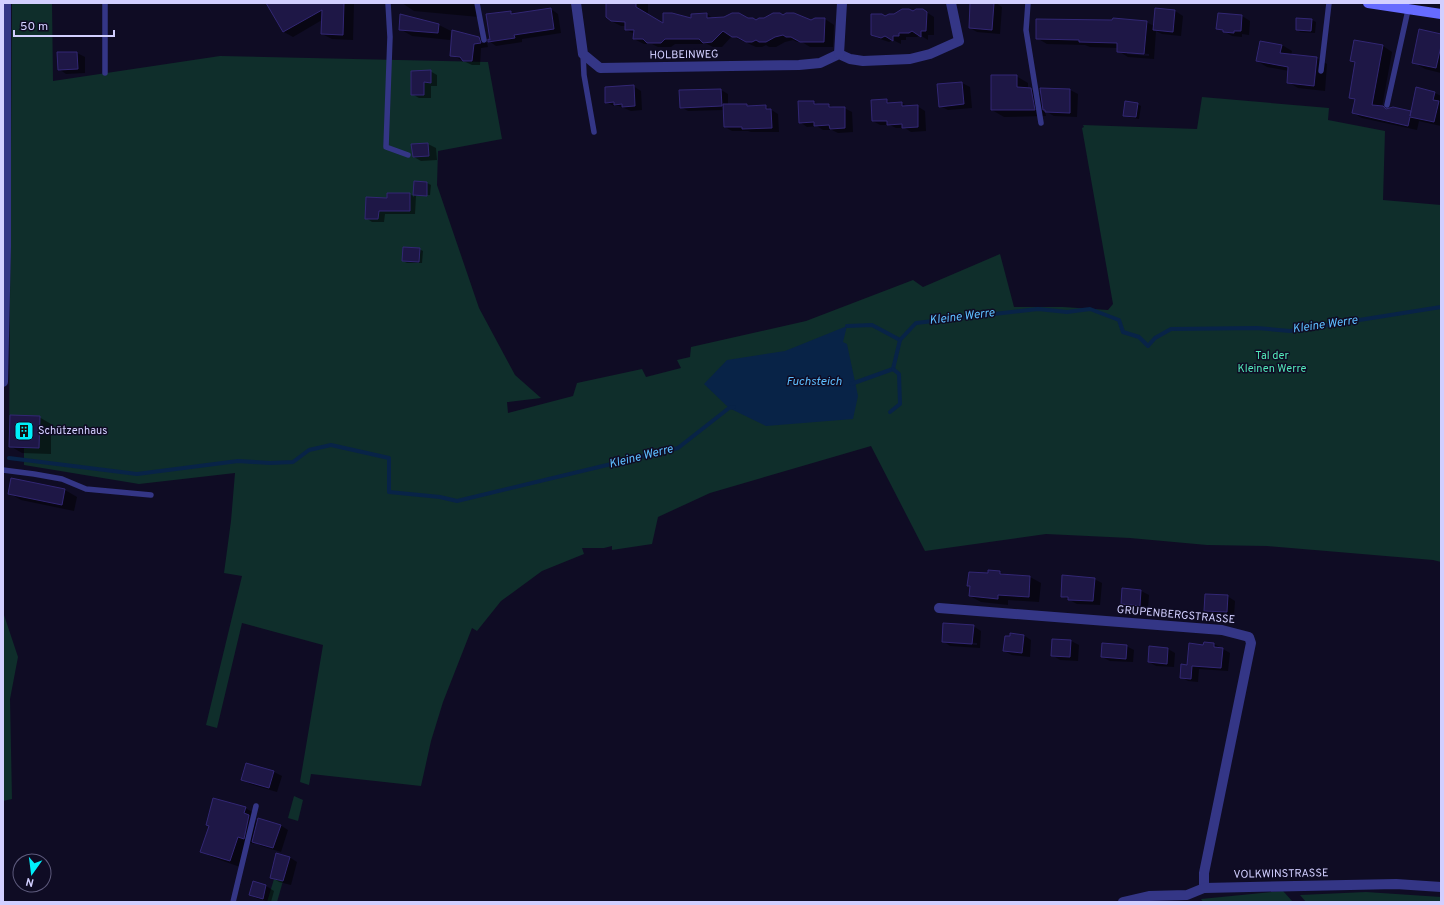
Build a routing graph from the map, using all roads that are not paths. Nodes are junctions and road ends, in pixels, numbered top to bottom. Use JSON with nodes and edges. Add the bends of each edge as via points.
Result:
{"nodes":[{"id":1,"x":6,"y":3,"type":"edge"},
{"id":2,"x":105,"y":3,"type":"edge"},
{"id":3,"x":388,"y":3,"type":"edge"},
{"id":4,"x":477,"y":3,"type":"edge"},
{"id":5,"x":576,"y":3,"type":"edge"},
{"id":6,"x":842,"y":3,"type":"edge"},
{"id":7,"x":951,"y":3,"type":"edge"},
{"id":8,"x":1028,"y":3,"type":"edge"},
{"id":9,"x":1329,"y":3,"type":"edge"},
{"id":10,"x":1368,"y":3,"type":"edge"},
{"id":11,"x":1408,"y":10,"type":"junction"},
{"id":12,"x":1441,"y":14,"type":"edge"},
{"id":13,"x":484,"y":40,"type":"dead end"},
{"id":14,"x":583,"y":54,"type":"junction"},
{"id":15,"x":839,"y":54,"type":"junction"},
{"id":16,"x":1321,"y":71,"type":"dead end"},
{"id":17,"x":105,"y":73,"type":"dead end"},
{"id":18,"x":1387,"y":105,"type":"dead end"},
{"id":19,"x":1041,"y":123,"type":"dead end"},
{"id":20,"x":594,"y":132,"type":"dead end"},
{"id":21,"x":408,"y":155,"type":"dead end"},
{"id":22,"x":3,"y":382,"type":"edge"},
{"id":23,"x":3,"y":470,"type":"edge"},
{"id":24,"x":151,"y":496,"type":"dead end"},
{"id":25,"x":939,"y":608,"type":"dead end"},
{"id":26,"x":256,"y":806,"type":"dead end"},
{"id":27,"x":1441,"y":887,"type":"edge"},
{"id":28,"x":1204,"y":888,"type":"junction"},
{"id":29,"x":233,"y":902,"type":"edge"},
{"id":30,"x":1123,"y":902,"type":"edge"}],
"edges":[{"from":1,"to":22,"type":"street"},
{"from":2,"to":17,"type":"lane"},
{"from":3,"to":21,"type":"lane","via":[[390,37],[386,147]]},
{"from":4,"to":13,"type":"lane"},
{"from":5,"to":14,"type":"street"},
{"from":6,"to":15,"type":"street"},
{"from":7,"to":15,"type":"street","via":[[959,42],[910,59],[863,61]]},
{"from":8,"to":19,"type":"lane","via":[[1026,30]]},
{"from":9,"to":16,"type":"lane"},
{"from":10,"to":11,"type":"street"},
{"from":11,"to":12,"type":"street"},
{"from":11,"to":18,"type":"lane"},
{"from":14,"to":15,"type":"street","name":"HOLBEINWEG","via":[[600,68],[608,68],[799,65],[820,63]]},
{"from":14,"to":20,"type":"lane"},
{"from":23,"to":24,"type":"lane","via":[[62,479],[86,489]]},
{"from":25,"to":28,"type":"street","name":"GRUPENBERGSTRASSE","via":[[1222,630],[1249,637],[1251,643],[1204,873]]},
{"from":26,"to":29,"type":"lane"},
{"from":27,"to":28,"type":"street","name":"VOLKWINSTRASSE","via":[[1396,884]]},
{"from":28,"to":30,"type":"street","name":"VOLKWINSTRASSE","via":[[1187,895],[1149,896]]}]}
